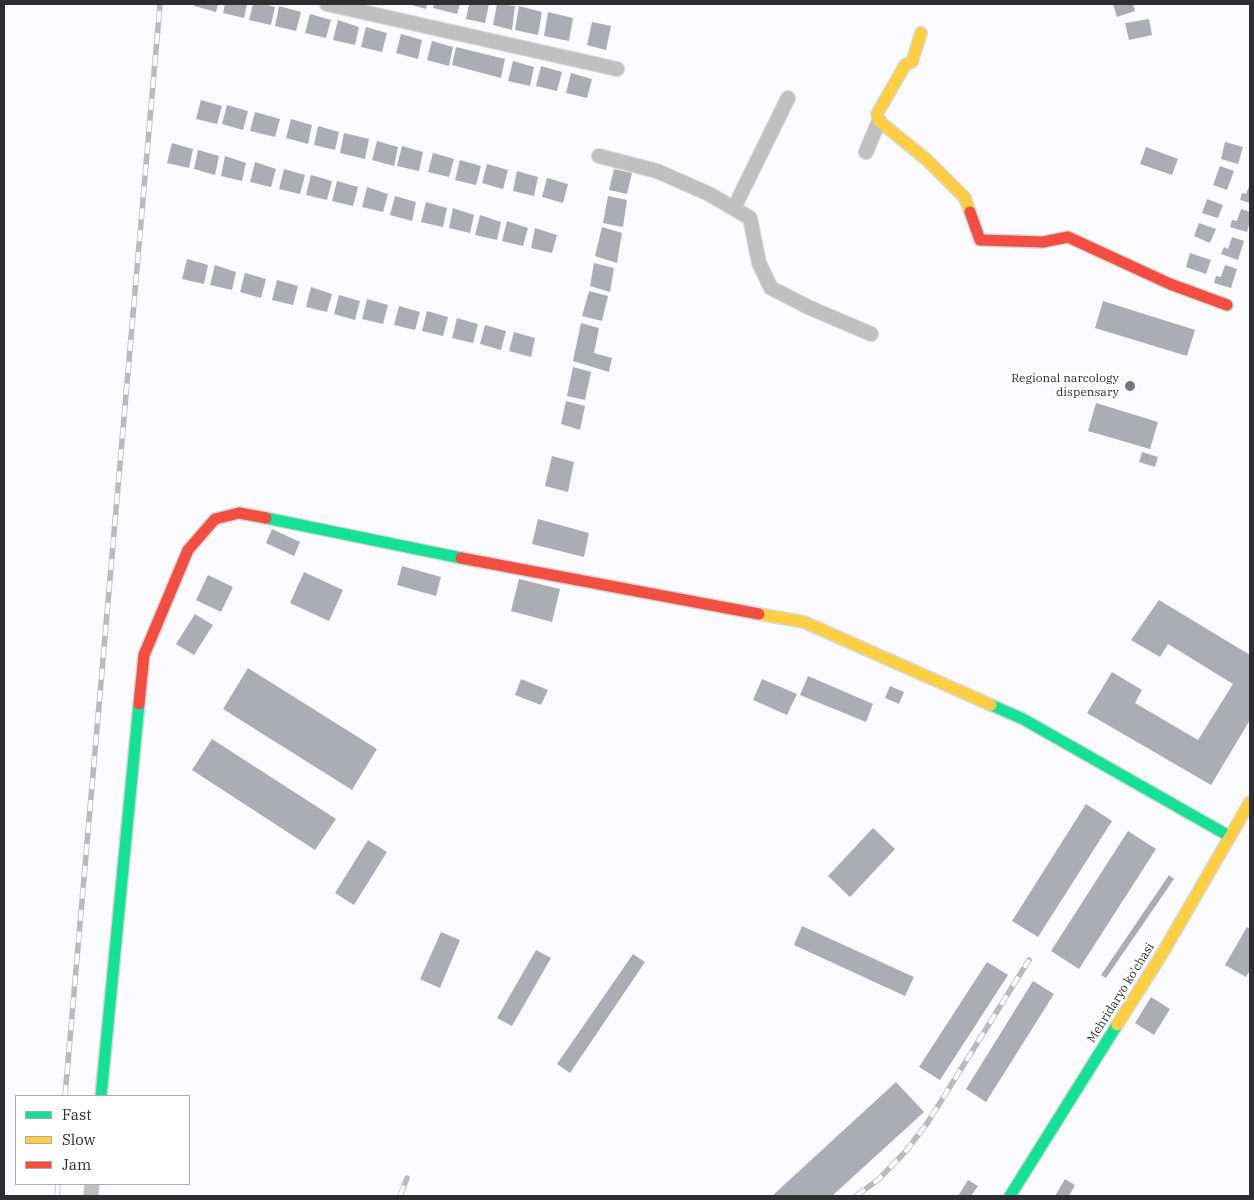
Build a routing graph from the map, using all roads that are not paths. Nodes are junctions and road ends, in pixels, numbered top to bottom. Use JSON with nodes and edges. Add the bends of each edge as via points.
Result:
{"nodes":[{"id":1,"x":326,"y":4,"type":"edge"},
{"id":2,"x":921,"y":33,"type":"dead end"},
{"id":3,"x":617,"y":68,"type":"dead end"},
{"id":4,"x":788,"y":98,"type":"dead end"},
{"id":5,"x":879,"y":121,"type":"junction"},
{"id":6,"x":866,"y":152,"type":"dead end"},
{"id":7,"x":599,"y":156,"type":"dead end"},
{"id":8,"x":734,"y":208,"type":"junction"},
{"id":9,"x":1226,"y":304,"type":"dead end"},
{"id":10,"x":871,"y":334,"type":"dead end"},
{"id":11,"x":1250,"y":802,"type":"edge"},
{"id":12,"x":1229,"y":836,"type":"junction"},
{"id":13,"x":101,"y":1095,"type":"edge"},
{"id":14,"x":1010,"y":1196,"type":"edge"}],
"edges":[{"from":1,"to":3,"type":"street"},
{"from":2,"to":5,"type":"street","via":[[912,62],[905,65],[878,114]]},
{"from":4,"to":8,"type":"street"},
{"from":5,"to":6,"type":"street"},
{"from":5,"to":9,"type":"street","via":[[927,160],[965,198],[980,240],[1043,242],[1068,237],[1170,284]]},
{"from":7,"to":8,"type":"street","via":[[657,171]]},
{"from":8,"to":10,"type":"street","via":[[750,218],[759,263],[771,288]]},
{"from":11,"to":12,"type":"street","name":"Мehridaryo ko'chasi"},
{"from":12,"to":13,"type":"street","via":[[1023,719],[804,622],[518,570],[239,513],[215,519],[188,550],[144,655]]},
{"from":12,"to":14,"type":"street","name":"Мehridaryo ko'chasi","via":[[1160,957]]}]}
